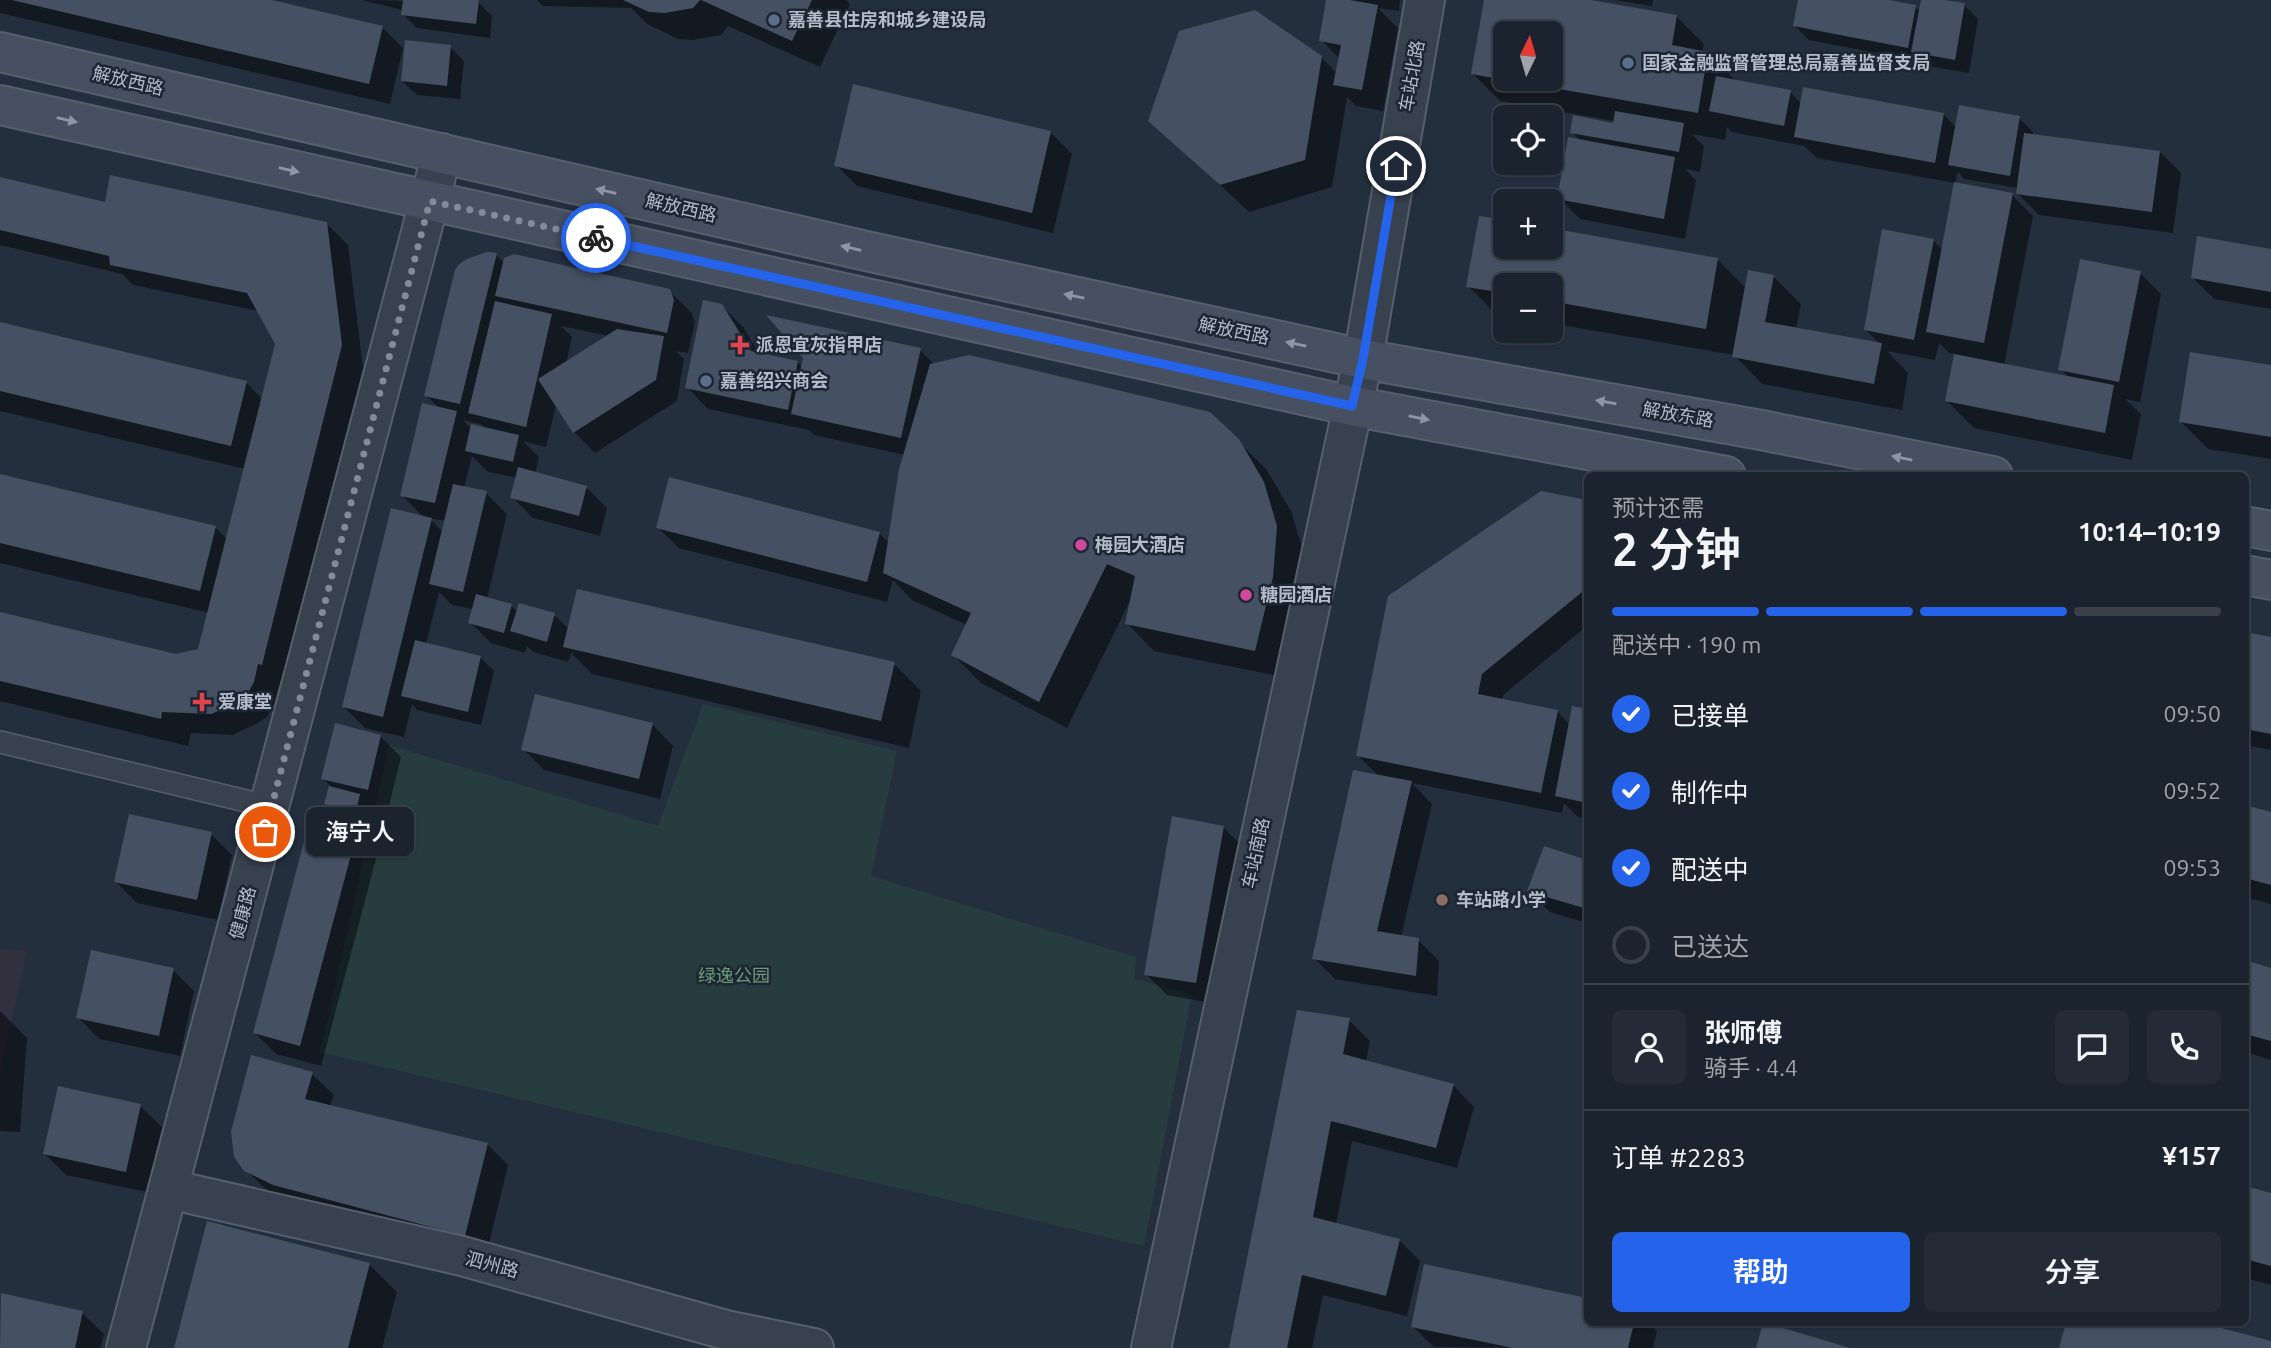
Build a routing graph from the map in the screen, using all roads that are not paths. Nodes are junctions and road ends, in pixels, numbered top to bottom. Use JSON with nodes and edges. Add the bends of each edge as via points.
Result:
{"nodes":[{"id":1,"x":1424,"y":0,"type":"edge"},
{"id":2,"x":0,"y":52,"type":"edge"},
{"id":3,"x":0,"y":105,"type":"edge"},
{"id":4,"x":442,"y":153,"type":"junction"},
{"id":5,"x":430,"y":201,"type":"junction"},
{"id":6,"x":1363,"y":359,"type":"junction"},
{"id":7,"x":1352,"y":406,"type":"junction"},
{"id":8,"x":1705,"y":472,"type":"edge"},
{"id":9,"x":1973,"y":472,"type":"edge"},
{"id":10,"x":2249,"y":527,"type":"edge"},
{"id":11,"x":2271,"y":531,"type":"edge"},
{"id":12,"x":2249,"y":576,"type":"edge"},
{"id":13,"x":2271,"y":580,"type":"edge"},
{"id":14,"x":0,"y":742,"type":"edge"},
{"id":15,"x":271,"y":807,"type":"junction"},
{"id":16,"x":169,"y":1189,"type":"junction"},
{"id":17,"x":127,"y":1348,"type":"edge"},
{"id":18,"x":814,"y":1348,"type":"edge"},
{"id":19,"x":1151,"y":1348,"type":"edge"}],
"edges":[{"from":1,"to":6,"type":"street","name":"车站北路"},
{"from":2,"to":4,"type":"main road","name":"解放西路"},
{"from":3,"to":5,"type":"main road","one_way":true},
{"from":4,"to":5,"type":"street","name":"健康路"},
{"from":6,"to":4,"type":"main road","name":"解放西路","one_way":true},
{"from":5,"to":7,"type":"main road"},
{"from":5,"to":15,"type":"street","name":"健康路"},
{"from":6,"to":7,"type":"street","name":"车站南路"},
{"from":9,"to":6,"type":"main road","name":"解放东路","one_way":true},
{"from":7,"to":8,"type":"main road","one_way":true},
{"from":7,"to":19,"type":"street","name":"车站南路"},
{"from":10,"to":11,"type":"main road"},
{"from":12,"to":13,"type":"main road"},
{"from":14,"to":15,"type":"lane"},
{"from":15,"to":16,"type":"street","name":"健康路"},
{"from":16,"to":17,"type":"street","name":"健康路"},
{"from":16,"to":18,"type":"street","name":"泗州路","via":[[462,1256],[726,1330]]}]}
